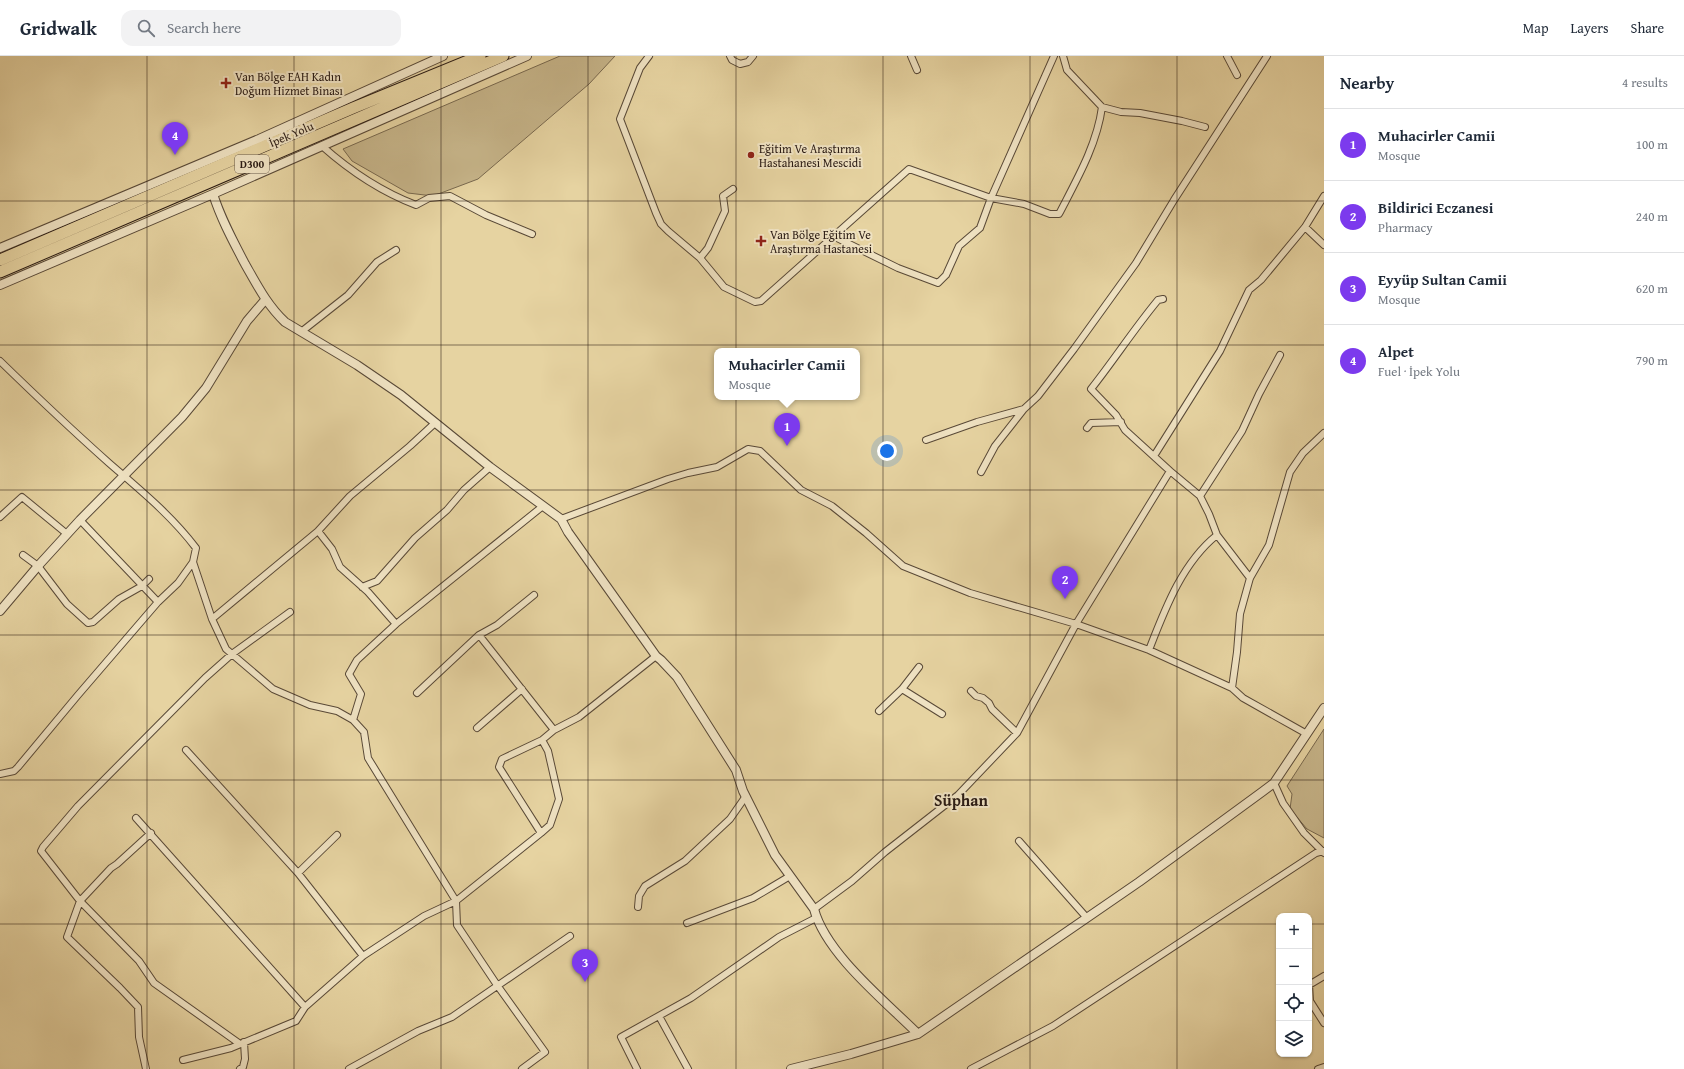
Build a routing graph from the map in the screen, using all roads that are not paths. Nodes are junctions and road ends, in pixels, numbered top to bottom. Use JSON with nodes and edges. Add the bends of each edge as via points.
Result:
{"nodes":[{"id":1,"x":443,"y":56,"type":"edge"},
{"id":2,"x":468,"y":56,"type":"edge"},
{"id":3,"x":480,"y":56,"type":"edge"},
{"id":4,"x":503,"y":56,"type":"edge"},
{"id":5,"x":527,"y":56,"type":"edge"},
{"id":6,"x":649,"y":56,"type":"edge"},
{"id":7,"x":730,"y":56,"type":"edge"},
{"id":8,"x":753,"y":56,"type":"edge"},
{"id":9,"x":911,"y":56,"type":"edge"},
{"id":10,"x":1054,"y":56,"type":"edge"},
{"id":11,"x":1063,"y":56,"type":"edge"},
{"id":12,"x":1227,"y":56,"type":"edge"},
{"id":13,"x":1267,"y":56,"type":"edge"},
{"id":14,"x":917,"y":70,"type":"dead end"},
{"id":15,"x":1237,"y":75,"type":"dead end"},
{"id":16,"x":1102,"y":107,"type":"junction"},
{"id":17,"x":353,"y":108,"type":"junction"},
{"id":18,"x":1205,"y":127,"type":"dead end"},
{"id":19,"x":322,"y":146,"type":"junction"},
{"id":20,"x":732,"y":189,"type":"dead end"},
{"id":21,"x":213,"y":194,"type":"junction"},
{"id":22,"x":1324,"y":196,"type":"edge"},
{"id":23,"x":991,"y":198,"type":"junction"},
{"id":24,"x":1305,"y":227,"type":"junction"},
{"id":25,"x":532,"y":234,"type":"dead end"},
{"id":26,"x":835,"y":237,"type":"junction"},
{"id":27,"x":1324,"y":245,"type":"edge"},
{"id":28,"x":0,"y":248,"type":"edge"},
{"id":29,"x":396,"y":250,"type":"dead end"},
{"id":30,"x":700,"y":258,"type":"junction"},
{"id":31,"x":0,"y":260,"type":"edge"},
{"id":32,"x":0,"y":272,"type":"edge"},
{"id":33,"x":0,"y":285,"type":"edge"},
{"id":34,"x":1163,"y":299,"type":"dead end"},
{"id":35,"x":265,"y":300,"type":"junction"},
{"id":36,"x":301,"y":332,"type":"junction"},
{"id":37,"x":1280,"y":355,"type":"dead end"},
{"id":38,"x":0,"y":361,"type":"edge"},
{"id":39,"x":1024,"y":408,"type":"junction"},
{"id":40,"x":1121,"y":422,"type":"junction"},
{"id":41,"x":435,"y":423,"type":"junction"},
{"id":42,"x":1087,"y":428,"type":"dead end"},
{"id":43,"x":1324,"y":433,"type":"edge"},
{"id":44,"x":926,"y":440,"type":"dead end"},
{"id":45,"x":1154,"y":456,"type":"junction"},
{"id":46,"x":490,"y":467,"type":"junction"},
{"id":47,"x":1170,"y":471,"type":"junction"},
{"id":48,"x":981,"y":472,"type":"dead end"},
{"id":49,"x":125,"y":476,"type":"junction"},
{"id":50,"x":1200,"y":496,"type":"junction"},
{"id":51,"x":543,"y":506,"type":"junction"},
{"id":52,"x":0,"y":517,"type":"edge"},
{"id":53,"x":561,"y":519,"type":"junction"},
{"id":54,"x":80,"y":520,"type":"junction"},
{"id":55,"x":318,"y":531,"type":"junction"},
{"id":56,"x":67,"y":534,"type":"junction"},
{"id":57,"x":1217,"y":535,"type":"junction"},
{"id":58,"x":23,"y":555,"type":"dead end"},
{"id":59,"x":193,"y":562,"type":"junction"},
{"id":60,"x":38,"y":566,"type":"junction"},
{"id":61,"x":1250,"y":578,"type":"junction"},
{"id":62,"x":149,"y":579,"type":"dead end"},
{"id":63,"x":142,"y":586,"type":"junction"},
{"id":64,"x":362,"y":587,"type":"junction"},
{"id":65,"x":534,"y":595,"type":"dead end"},
{"id":66,"x":158,"y":602,"type":"junction"},
{"id":67,"x":0,"y":611,"type":"edge"},
{"id":68,"x":290,"y":612,"type":"dead end"},
{"id":69,"x":212,"y":619,"type":"junction"},
{"id":70,"x":396,"y":624,"type":"junction"},
{"id":71,"x":1076,"y":624,"type":"junction"},
{"id":72,"x":479,"y":636,"type":"junction"},
{"id":73,"x":1149,"y":650,"type":"junction"},
{"id":74,"x":232,"y":654,"type":"junction"},
{"id":75,"x":656,"y":656,"type":"junction"},
{"id":76,"x":919,"y":667,"type":"dead end"},
{"id":77,"x":1232,"y":688,"type":"junction"},
{"id":78,"x":902,"y":689,"type":"junction"},
{"id":79,"x":522,"y":690,"type":"junction"},
{"id":80,"x":971,"y":691,"type":"dead end"},
{"id":81,"x":417,"y":694,"type":"dead end"},
{"id":82,"x":1324,"y":708,"type":"edge"},
{"id":83,"x":879,"y":711,"type":"dead end"},
{"id":84,"x":942,"y":714,"type":"dead end"},
{"id":85,"x":353,"y":720,"type":"junction"},
{"id":86,"x":477,"y":728,"type":"dead end"},
{"id":87,"x":554,"y":730,"type":"junction"},
{"id":88,"x":1017,"y":733,"type":"junction"},
{"id":89,"x":1307,"y":734,"type":"junction"},
{"id":90,"x":542,"y":740,"type":"junction"},
{"id":91,"x":186,"y":750,"type":"dead end"},
{"id":92,"x":0,"y":774,"type":"edge"},
{"id":93,"x":1274,"y":783,"type":"junction"},
{"id":94,"x":746,"y":796,"type":"junction"},
{"id":95,"x":136,"y":818,"type":"dead end"},
{"id":96,"x":541,"y":833,"type":"junction"},
{"id":97,"x":151,"y":834,"type":"junction"},
{"id":98,"x":337,"y":835,"type":"dead end"},
{"id":99,"x":1019,"y":841,"type":"dead end"},
{"id":100,"x":1324,"y":852,"type":"edge"},
{"id":101,"x":298,"y":872,"type":"junction"},
{"id":102,"x":790,"y":876,"type":"junction"},
{"id":103,"x":80,"y":901,"type":"junction"},
{"id":104,"x":456,"y":901,"type":"junction"},
{"id":105,"x":638,"y":907,"type":"dead end"},
{"id":106,"x":814,"y":909,"type":"junction"},
{"id":107,"x":816,"y":918,"type":"junction"},
{"id":108,"x":1087,"y":918,"type":"junction"},
{"id":109,"x":687,"y":923,"type":"dead end"},
{"id":110,"x":570,"y":936,"type":"dead end"},
{"id":111,"x":363,"y":956,"type":"junction"},
{"id":112,"x":1324,"y":976,"type":"edge"},
{"id":113,"x":497,"y":985,"type":"junction"},
{"id":114,"x":305,"y":1007,"type":"junction"},
{"id":115,"x":659,"y":1016,"type":"junction"},
{"id":116,"x":1324,"y":1023,"type":"edge"},
{"id":117,"x":918,"y":1034,"type":"junction"},
{"id":118,"x":242,"y":1043,"type":"junction"},
{"id":119,"x":183,"y":1060,"type":"dead end"},
{"id":120,"x":362,"y":1066,"type":"edge"},
{"id":121,"x":1324,"y":1067,"type":"edge"},
{"id":122,"x":975,"y":1068,"type":"edge"},
{"id":123,"x":146,"y":1069,"type":"edge"},
{"id":124,"x":240,"y":1069,"type":"edge"},
{"id":125,"x":349,"y":1069,"type":"edge"},
{"id":126,"x":522,"y":1069,"type":"edge"},
{"id":127,"x":637,"y":1069,"type":"edge"},
{"id":128,"x":688,"y":1069,"type":"edge"},
{"id":129,"x":791,"y":1069,"type":"edge"},
{"id":130,"x":1318,"y":1069,"type":"edge"}],
"edges":[{"from":1,"to":28,"type":"street","via":[[259,139]]},
{"from":2,"to":17,"type":"highway"},
{"from":3,"to":17,"type":"highway","name":"İpek Yolu","number":"D300"},
{"from":4,"to":32,"type":"highway","name":"İpek Yolu","number":"D300"},
{"from":5,"to":19,"type":"street"},
{"from":6,"to":30,"type":"street","via":[[640,68],[620,119],[661,224]]},
{"from":7,"to":8,"type":"street","via":[[740,64],[748,62]]},
{"from":9,"to":14,"type":"street"},
{"from":10,"to":23,"type":"street"},
{"from":11,"to":16,"type":"street","via":[[1067,70]]},
{"from":12,"to":15,"type":"street"},
{"from":13,"to":39,"type":"street","via":[[1136,263],[1038,396]]},
{"from":16,"to":18,"type":"street"},
{"from":16,"to":23,"type":"street","via":[[1092,143],[1059,214],[1050,214],[1024,204]]},
{"from":17,"to":31,"type":"highway","name":"İpek Yolu","number":"D300"},
{"from":19,"to":21,"type":"street"},
{"from":19,"to":25,"type":"street","via":[[338,160],[397,198],[416,205],[429,198],[450,196]]},
{"from":20,"to":30,"type":"street","via":[[723,196],[725,212],[708,248]]},
{"from":21,"to":33,"type":"street"},
{"from":21,"to":35,"type":"street","via":[[227,231]]},
{"from":22,"to":24,"type":"street"},
{"from":23,"to":26,"type":"street","via":[[910,169]]},
{"from":23,"to":26,"type":"street","via":[[980,228],[959,246],[946,275],[938,283],[898,268]]},
{"from":24,"to":27,"type":"street"},
{"from":24,"to":45,"type":"street","via":[[1261,280],[1248,290],[1220,351]]},
{"from":26,"to":30,"type":"street","via":[[761,301],[755,302],[724,287]]},
{"from":29,"to":36,"type":"street","via":[[377,262],[348,295]]},
{"from":34,"to":40,"type":"street","via":[[1158,300],[1134,329],[1115,359],[1091,389]]},
{"from":35,"to":36,"type":"street","via":[[285,322]]},
{"from":35,"to":49,"type":"street","via":[[247,321],[206,388]]},
{"from":36,"to":41,"type":"street","via":[[394,391]]},
{"from":37,"to":50,"type":"street","via":[[1242,431]]},
{"from":38,"to":49,"type":"street"},
{"from":39,"to":44,"type":"street"},
{"from":39,"to":48,"type":"street","via":[[995,446]]},
{"from":40,"to":42,"type":"street","via":[[1091,423]]},
{"from":40,"to":45,"type":"street","via":[[1125,430]]},
{"from":41,"to":46,"type":"street"},
{"from":41,"to":55,"type":"street","via":[[350,496]]},
{"from":43,"to":61,"type":"street","via":[[1303,452],[1290,472],[1269,545]]},
{"from":45,"to":47,"type":"street"},
{"from":46,"to":51,"type":"street"},
{"from":46,"to":64,"type":"street","via":[[464,490],[448,510],[415,538],[377,581]]},
{"from":47,"to":50,"type":"street"},
{"from":47,"to":71,"type":"street"},
{"from":49,"to":54,"type":"street"},
{"from":49,"to":59,"type":"street","via":[[185,534],[196,548]]},
{"from":50,"to":57,"type":"street"},
{"from":51,"to":53,"type":"street"},
{"from":51,"to":70,"type":"street"},
{"from":52,"to":56,"type":"street","via":[[22,497]]},
{"from":53,"to":71,"type":"street","via":[[668,479],[717,467],[748,449],[760,450],[801,490],[832,506],[866,532],[903,566],[970,593]]},
{"from":53,"to":75,"type":"street"},
{"from":54,"to":56,"type":"street"},
{"from":54,"to":63,"type":"street"},
{"from":55,"to":64,"type":"street","via":[[332,549],[340,567]]},
{"from":55,"to":69,"type":"street"},
{"from":56,"to":60,"type":"street"},
{"from":57,"to":61,"type":"street"},
{"from":57,"to":73,"type":"street","via":[[1205,544],[1196,556],[1170,599]]},
{"from":58,"to":60,"type":"street"},
{"from":59,"to":66,"type":"street","via":[[178,583]]},
{"from":59,"to":69,"type":"street"},
{"from":60,"to":63,"type":"street","via":[[67,604],[88,623],[93,622],[119,599]]},
{"from":60,"to":67,"type":"street"},
{"from":61,"to":77,"type":"street","via":[[1240,614]]},
{"from":62,"to":63,"type":"street"},
{"from":63,"to":66,"type":"street"},
{"from":64,"to":70,"type":"street"},
{"from":65,"to":72,"type":"street"},
{"from":66,"to":92,"type":"street","via":[[18,768]]},
{"from":68,"to":74,"type":"street"},
{"from":69,"to":74,"type":"street","via":[[226,649]]},
{"from":70,"to":85,"type":"street","via":[[357,660],[349,674],[361,694]]},
{"from":71,"to":73,"type":"street"},
{"from":71,"to":88,"type":"street"},
{"from":72,"to":79,"type":"street"},
{"from":72,"to":81,"type":"street"},
{"from":73,"to":77,"type":"street"},
{"from":74,"to":85,"type":"street","via":[[273,689],[310,705],[336,711]]},
{"from":74,"to":103,"type":"street","via":[[134,748],[43,847],[42,854]]},
{"from":75,"to":87,"type":"street","via":[[579,717]]},
{"from":75,"to":94,"type":"street","via":[[677,677],[736,770]]},
{"from":76,"to":78,"type":"street"},
{"from":77,"to":89,"type":"street","via":[[1243,698]]},
{"from":78,"to":83,"type":"street"},
{"from":78,"to":84,"type":"street"},
{"from":79,"to":86,"type":"street"},
{"from":79,"to":87,"type":"street"},
{"from":80,"to":88,"type":"street","via":[[989,702],[992,709]]},
{"from":82,"to":89,"type":"street"},
{"from":85,"to":104,"type":"street","via":[[364,732],[368,758]]},
{"from":87,"to":90,"type":"street"},
{"from":88,"to":106,"type":"street","via":[[958,795]]},
{"from":89,"to":93,"type":"street"},
{"from":90,"to":96,"type":"street","via":[[548,751],[559,799],[550,824]]},
{"from":90,"to":96,"type":"street","via":[[502,759],[499,766]]},
{"from":91,"to":101,"type":"street"},
{"from":93,"to":100,"type":"street","via":[[1283,803],[1304,833]]},
{"from":93,"to":108,"type":"street"},
{"from":94,"to":102,"type":"street","via":[[775,855]]},
{"from":94,"to":105,"type":"street","via":[[730,819],[685,861],[645,886],[639,896]]},
{"from":95,"to":97,"type":"street"},
{"from":96,"to":104,"type":"street"},
{"from":97,"to":103,"type":"street","via":[[111,868]]},
{"from":97,"to":114,"type":"street"},
{"from":98,"to":101,"type":"street"},
{"from":99,"to":108,"type":"street"},
{"from":100,"to":122,"type":"street","via":[[1316,853],[1053,1026]]},
{"from":101,"to":111,"type":"street"},
{"from":102,"to":106,"type":"street"},
{"from":102,"to":109,"type":"street","via":[[753,898]]},
{"from":103,"to":118,"type":"street","via":[[138,961],[154,984]]},
{"from":103,"to":123,"type":"street","via":[[67,937],[138,1007],[139,1037]]},
{"from":104,"to":111,"type":"street","via":[[424,916]]},
{"from":104,"to":113,"type":"street","via":[[457,925]]},
{"from":106,"to":107,"type":"street"},
{"from":107,"to":115,"type":"street","via":[[779,937],[691,998]]},
{"from":107,"to":117,"type":"street","via":[[833,947]]},
{"from":108,"to":117,"type":"street"},
{"from":110,"to":113,"type":"street"},
{"from":111,"to":114,"type":"street"},
{"from":112,"to":116,"type":"street","via":[[1309,985],[1310,1001]]},
{"from":113,"to":120,"type":"street","via":[[452,1017],[418,1031]]},
{"from":113,"to":126,"type":"street","via":[[544,1052]]},
{"from":114,"to":118,"type":"street","via":[[296,1020]]},
{"from":115,"to":127,"type":"street","via":[[621,1037]]},
{"from":115,"to":128,"type":"street"},
{"from":117,"to":129,"type":"street"},
{"from":118,"to":119,"type":"street"},
{"from":118,"to":124,"type":"street","via":[[245,1058]]},
{"from":120,"to":125,"type":"street"},
{"from":121,"to":130,"type":"street"}]}
